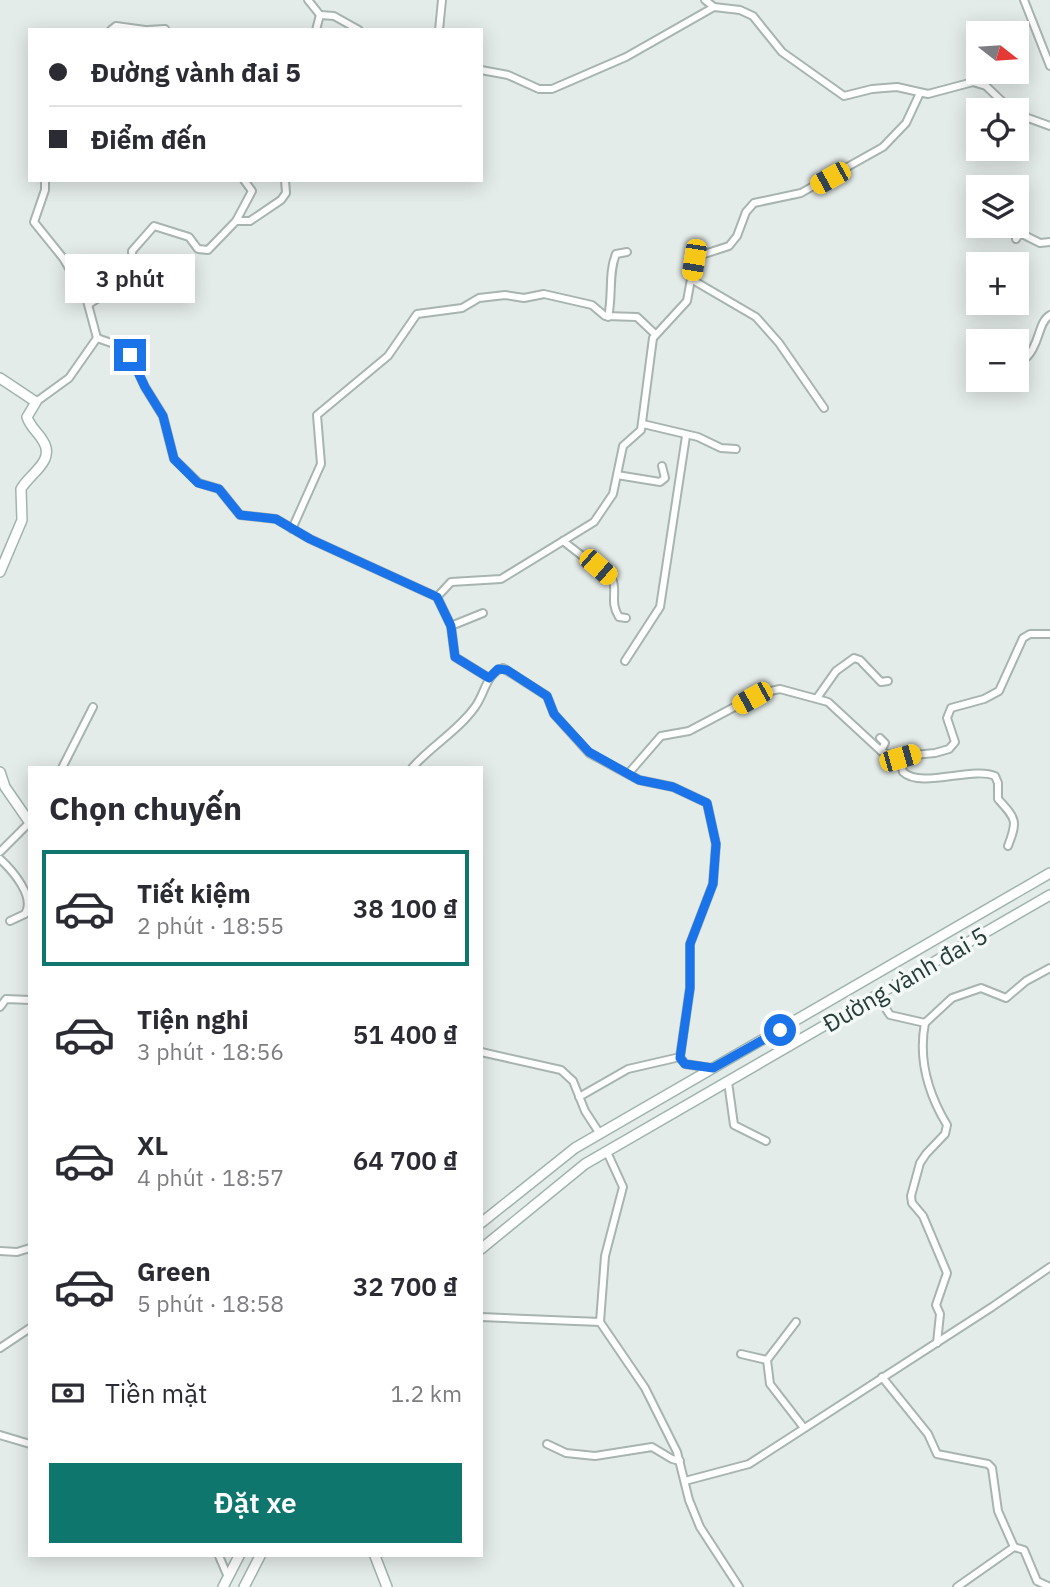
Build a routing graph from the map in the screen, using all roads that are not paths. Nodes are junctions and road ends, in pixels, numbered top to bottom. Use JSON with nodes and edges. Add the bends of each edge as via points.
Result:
{"nodes":[{"id":1,"x":307,"y":0,"type":"edge"},
{"id":2,"x":442,"y":0,"type":"edge"},
{"id":3,"x":705,"y":0,"type":"edge"},
{"id":4,"x":1024,"y":0,"type":"edge"},
{"id":5,"x":714,"y":7,"type":"junction"},
{"id":6,"x":320,"y":15,"type":"junction"},
{"id":7,"x":114,"y":28,"type":"edge"},
{"id":8,"x":131,"y":28,"type":"edge"},
{"id":9,"x":317,"y":28,"type":"edge"},
{"id":10,"x":355,"y":28,"type":"edge"},
{"id":11,"x":439,"y":28,"type":"edge"},
{"id":12,"x":1050,"y":66,"type":"edge"},
{"id":13,"x":483,"y":69,"type":"edge"},
{"id":14,"x":920,"y":93,"type":"junction"},
{"id":15,"x":997,"y":98,"type":"edge"},
{"id":16,"x":1029,"y":118,"type":"edge"},
{"id":17,"x":1050,"y":126,"type":"edge"},
{"id":18,"x":45,"y":182,"type":"edge"},
{"id":19,"x":245,"y":182,"type":"edge"},
{"id":20,"x":285,"y":182,"type":"edge"},
{"id":21,"x":236,"y":221,"type":"junction"},
{"id":22,"x":1016,"y":239,"type":"dead end"},
{"id":23,"x":1050,"y":242,"type":"edge"},
{"id":24,"x":626,"y":252,"type":"dead end"},
{"id":25,"x":691,"y":279,"type":"junction"},
{"id":26,"x":89,"y":304,"type":"junction"},
{"id":27,"x":1050,"y":316,"type":"edge"},
{"id":28,"x":608,"y":317,"type":"junction"},
{"id":29,"x":655,"y":334,"type":"junction"},
{"id":30,"x":97,"y":338,"type":"junction"},
{"id":31,"x":1029,"y":355,"type":"edge"},
{"id":32,"x":0,"y":378,"type":"edge"},
{"id":33,"x":36,"y":402,"type":"junction"},
{"id":34,"x":824,"y":408,"type":"dead end"},
{"id":35,"x":643,"y":424,"type":"junction"},
{"id":36,"x":686,"y":436,"type":"junction"},
{"id":37,"x":736,"y":449,"type":"dead end"},
{"id":38,"x":662,"y":466,"type":"dead end"},
{"id":39,"x":617,"y":475,"type":"junction"},
{"id":40,"x":292,"y":528,"type":"junction"},
{"id":41,"x":563,"y":541,"type":"junction"},
{"id":42,"x":0,"y":572,"type":"edge"},
{"id":43,"x":437,"y":597,"type":"junction"},
{"id":44,"x":483,"y":613,"type":"dead end"},
{"id":45,"x":626,"y":618,"type":"dead end"},
{"id":46,"x":451,"y":626,"type":"junction"},
{"id":47,"x":1050,"y":634,"type":"edge"},
{"id":48,"x":625,"y":662,"type":"dead end"},
{"id":49,"x":489,"y":678,"type":"junction"},
{"id":50,"x":888,"y":681,"type":"dead end"},
{"id":51,"x":817,"y":698,"type":"junction"},
{"id":52,"x":93,"y":707,"type":"dead end"},
{"id":53,"x":880,"y":738,"type":"dead end"},
{"id":54,"x":881,"y":751,"type":"junction"},
{"id":55,"x":900,"y":758,"type":"junction"},
{"id":56,"x":63,"y":766,"type":"edge"},
{"id":57,"x":414,"y":766,"type":"edge"},
{"id":58,"x":0,"y":772,"type":"edge"},
{"id":59,"x":628,"y":774,"type":"junction"},
{"id":60,"x":1,"y":783,"type":"edge"},
{"id":61,"x":28,"y":820,"type":"edge"},
{"id":62,"x":28,"y":822,"type":"edge"},
{"id":63,"x":1008,"y":846,"type":"dead end"},
{"id":64,"x":0,"y":852,"type":"edge"},
{"id":65,"x":0,"y":859,"type":"edge"},
{"id":66,"x":1050,"y":873,"type":"edge"},
{"id":67,"x":1050,"y":895,"type":"edge"},
{"id":68,"x":10,"y":921,"type":"dead end"},
{"id":69,"x":1050,"y":968,"type":"edge"},
{"id":70,"x":877,"y":996,"type":"junction"},
{"id":71,"x":28,"y":1000,"type":"edge"},
{"id":72,"x":0,"y":1007,"type":"edge"},
{"id":73,"x":925,"y":1023,"type":"junction"},
{"id":74,"x":483,"y":1052,"type":"edge"},
{"id":75,"x":680,"y":1058,"type":"junction"},
{"id":76,"x":713,"y":1068,"type":"junction"},
{"id":77,"x":728,"y":1082,"type":"junction"},
{"id":78,"x":579,"y":1097,"type":"junction"},
{"id":79,"x":600,"y":1134,"type":"junction"},
{"id":80,"x":766,"y":1141,"type":"dead end"},
{"id":81,"x":607,"y":1152,"type":"junction"},
{"id":82,"x":483,"y":1221,"type":"edge"},
{"id":83,"x":483,"y":1247,"type":"edge"},
{"id":84,"x":28,"y":1249,"type":"edge"},
{"id":85,"x":0,"y":1251,"type":"edge"},
{"id":86,"x":1050,"y":1267,"type":"edge"},
{"id":87,"x":483,"y":1317,"type":"edge"},
{"id":88,"x":796,"y":1321,"type":"dead end"},
{"id":89,"x":600,"y":1322,"type":"junction"},
{"id":90,"x":28,"y":1329,"type":"edge"},
{"id":91,"x":937,"y":1343,"type":"junction"},
{"id":92,"x":0,"y":1348,"type":"edge"},
{"id":93,"x":741,"y":1354,"type":"dead end"},
{"id":94,"x":767,"y":1360,"type":"junction"},
{"id":95,"x":882,"y":1377,"type":"junction"},
{"id":96,"x":804,"y":1427,"type":"junction"},
{"id":97,"x":0,"y":1435,"type":"edge"},
{"id":98,"x":28,"y":1443,"type":"edge"},
{"id":99,"x":547,"y":1444,"type":"dead end"},
{"id":100,"x":680,"y":1461,"type":"junction"},
{"id":101,"x":685,"y":1481,"type":"junction"},
{"id":102,"x":1014,"y":1547,"type":"junction"},
{"id":103,"x":219,"y":1557,"type":"edge"},
{"id":104,"x":238,"y":1557,"type":"edge"},
{"id":105,"x":259,"y":1557,"type":"edge"},
{"id":106,"x":375,"y":1557,"type":"edge"},
{"id":107,"x":228,"y":1577,"type":"junction"},
{"id":108,"x":223,"y":1587,"type":"edge"},
{"id":109,"x":244,"y":1587,"type":"edge"},
{"id":110,"x":387,"y":1587,"type":"edge"},
{"id":111,"x":739,"y":1587,"type":"edge"},
{"id":112,"x":957,"y":1587,"type":"edge"},
{"id":113,"x":1050,"y":1587,"type":"edge"}],
"edges":[{"from":1,"to":6,"type":"street"},
{"from":2,"to":11,"type":"street"},
{"from":3,"to":5,"type":"street"},
{"from":4,"to":12,"type":"street"},
{"from":5,"to":13,"type":"street","via":[[626,57],[552,89],[539,89]]},
{"from":5,"to":14,"type":"street","via":[[752,16],[782,51],[844,96],[897,87]]},
{"from":6,"to":9,"type":"street"},
{"from":6,"to":10,"type":"street","via":[[334,16]]},
{"from":7,"to":8,"type":"street"},
{"from":14,"to":15,"type":"street","via":[[966,82],[980,83]]},
{"from":14,"to":25,"type":"street","via":[[905,123],[877,152],[801,193],[749,207],[729,247],[695,257]]},
{"from":16,"to":17,"type":"street"},
{"from":18,"to":26,"type":"street","via":[[34,222],[67,264]]},
{"from":19,"to":21,"type":"street","via":[[251,197]]},
{"from":20,"to":21,"type":"street","via":[[281,200],[248,222]]},
{"from":21,"to":26,"type":"street","via":[[205,251],[189,237],[153,226],[132,251],[133,281]]},
{"from":22,"to":23,"type":"street","via":[[1020,233],[1040,243]]},
{"from":24,"to":28,"type":"street","via":[[616,254],[613,262]]},
{"from":25,"to":29,"type":"street","via":[[687,301]]},
{"from":25,"to":34,"type":"street","via":[[756,317]]},
{"from":26,"to":30,"type":"street"},
{"from":27,"to":31,"type":"street","via":[[1042,322],[1036,347]]},
{"from":28,"to":29,"type":"street","via":[[637,317]]},
{"from":28,"to":40,"type":"street","via":[[592,305],[544,294],[479,298],[462,308],[417,314],[388,356],[317,415],[321,464]]},
{"from":29,"to":35,"type":"street"},
{"from":30,"to":33,"type":"street","via":[[69,378]]},
{"from":30,"to":40,"type":"street","via":[[130,355],[163,416],[171,455],[194,480],[219,489],[240,515],[270,517]]},
{"from":32,"to":33,"type":"main road"},
{"from":33,"to":42,"type":"main road","via":[[27,417],[43,440],[46,454],[21,489],[22,520]]},
{"from":35,"to":36,"type":"street"},
{"from":35,"to":39,"type":"street","via":[[624,446]]},
{"from":36,"to":37,"type":"street"},
{"from":36,"to":48,"type":"street","via":[[660,607]]},
{"from":38,"to":39,"type":"street","via":[[665,478],[660,482]]},
{"from":39,"to":41,"type":"street","via":[[613,494],[594,522]]},
{"from":40,"to":43,"type":"street"},
{"from":41,"to":43,"type":"street","via":[[501,579],[450,582]]},
{"from":41,"to":45,"type":"street","via":[[612,579],[613,608]]},
{"from":43,"to":46,"type":"street"},
{"from":44,"to":46,"type":"street"},
{"from":46,"to":49,"type":"street","via":[[455,657]]},
{"from":47,"to":55,"type":"street","via":[[1023,638],[999,691],[951,708],[947,718],[953,746]]},
{"from":49,"to":57,"type":"street","via":[[472,711]]},
{"from":49,"to":59,"type":"street","via":[[503,668],[547,696],[554,714],[584,749]]},
{"from":50,"to":51,"type":"street","via":[[881,682],[854,658],[836,671]]},
{"from":51,"to":54,"type":"street","via":[[833,705]]},
{"from":51,"to":59,"type":"street","via":[[780,690],[761,693],[689,731],[661,736]]},
{"from":52,"to":56,"type":"street"},
{"from":53,"to":54,"type":"street","via":[[885,743]]},
{"from":54,"to":55,"type":"street"},
{"from":55,"to":63,"type":"street","via":[[903,772],[910,777],[995,776],[998,799],[1016,823]]},
{"from":58,"to":60,"type":"main road"},
{"from":59,"to":75,"type":"street","via":[[705,801],[715,838],[711,893],[689,952],[690,988]]},
{"from":60,"to":61,"type":"main road"},
{"from":62,"to":64,"type":"street"},
{"from":65,"to":68,"type":"street","via":[[28,902],[25,914]]},
{"from":66,"to":76,"type":"main road","name":"Đường vành đai 5"},
{"from":67,"to":70,"type":"main road","name":"Đường vành đai 5"},
{"from":69,"to":73,"type":"street","via":[[1006,998],[981,988],[953,998]]},
{"from":70,"to":73,"type":"street","via":[[890,1015]]},
{"from":70,"to":77,"type":"main road","name":"Đường vành đai 5"},
{"from":71,"to":72,"type":"street","via":[[6,999]]},
{"from":73,"to":91,"type":"street","via":[[923,1062],[930,1092],[947,1125],[945,1134],[920,1163],[911,1196],[947,1273],[936,1305],[940,1314]]},
{"from":74,"to":78,"type":"street","via":[[561,1070],[573,1081]]},
{"from":75,"to":76,"type":"street","via":[[685,1064]]},
{"from":75,"to":78,"type":"street","via":[[628,1069]]},
{"from":76,"to":79,"type":"main road","name":"Đường vành đai 5"},
{"from":77,"to":80,"type":"street","via":[[734,1125]]},
{"from":77,"to":81,"type":"main road","name":"Đường vành đai 5"},
{"from":78,"to":79,"type":"street"},
{"from":79,"to":82,"type":"main road","name":"Đường vành đai 5","via":[[575,1148]]},
{"from":81,"to":83,"type":"main road","name":"Đường vành đai 5","via":[[585,1164]]},
{"from":81,"to":89,"type":"street","via":[[624,1187],[605,1256]]},
{"from":84,"to":85,"type":"street"},
{"from":86,"to":91,"type":"street"},
{"from":87,"to":89,"type":"street"},
{"from":88,"to":94,"type":"street"},
{"from":89,"to":100,"type":"street","via":[[641,1381]]},
{"from":90,"to":92,"type":"street"},
{"from":91,"to":95,"type":"street"},
{"from":93,"to":94,"type":"street"},
{"from":94,"to":96,"type":"street","via":[[770,1384]]},
{"from":95,"to":96,"type":"street"},
{"from":95,"to":102,"type":"street","via":[[928,1434],[937,1454],[992,1468],[998,1511]]},
{"from":96,"to":101,"type":"street","via":[[749,1464]]},
{"from":97,"to":98,"type":"street"},
{"from":99,"to":100,"type":"street","via":[[566,1453],[595,1456],[652,1447]]},
{"from":100,"to":101,"type":"street"},
{"from":101,"to":111,"type":"street","via":[[700,1527]]},
{"from":102,"to":112,"type":"street"},
{"from":102,"to":113,"type":"street","via":[[1024,1550],[1037,1581]]},
{"from":103,"to":107,"type":"street"},
{"from":104,"to":107,"type":"main road"},
{"from":105,"to":109,"type":"main road"},
{"from":106,"to":110,"type":"main road"},
{"from":107,"to":108,"type":"main road"}]}
